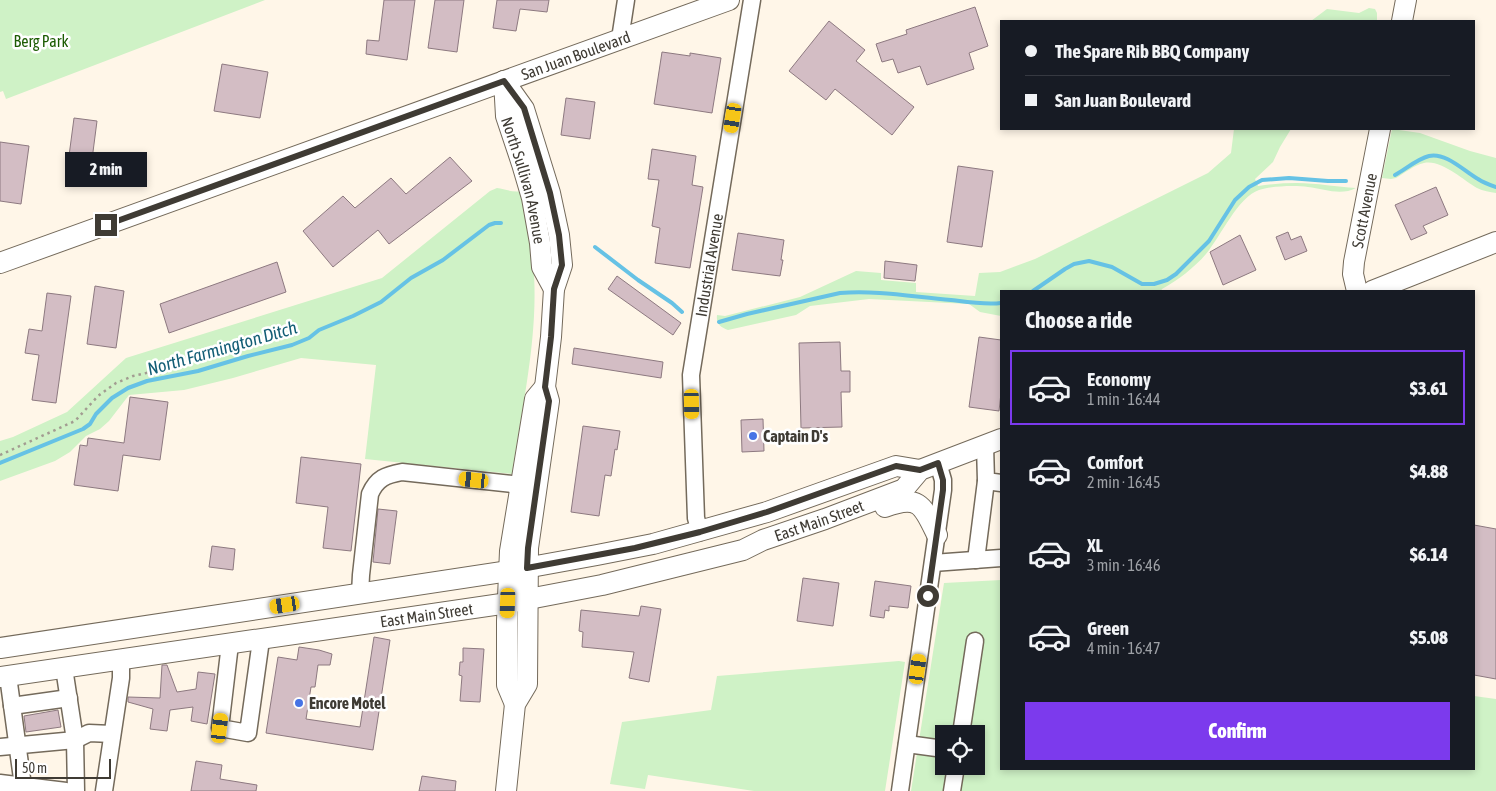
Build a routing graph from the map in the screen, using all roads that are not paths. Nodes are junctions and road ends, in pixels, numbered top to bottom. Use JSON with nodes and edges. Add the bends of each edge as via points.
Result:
{"nodes":[{"id":1,"x":626,"y":0,"type":"edge"},
{"id":2,"x":729,"y":0,"type":"edge"},
{"id":3,"x":752,"y":0,"type":"edge"},
{"id":4,"x":1406,"y":0,"type":"edge"},
{"id":5,"x":1402,"y":20,"type":"edge"},
{"id":6,"x":620,"y":39,"type":"junction"},
{"id":7,"x":504,"y":81,"type":"junction"},
{"id":8,"x":1380,"y":130,"type":"edge"},
{"id":9,"x":1496,"y":242,"type":"edge"},
{"id":10,"x":0,"y":263,"type":"edge"},
{"id":11,"x":1357,"y":290,"type":"edge"},
{"id":12,"x":1375,"y":290,"type":"edge"},
{"id":13,"x":545,"y":387,"type":"junction"},
{"id":14,"x":993,"y":442,"type":"edge"},
{"id":15,"x":929,"y":467,"type":"junction"},
{"id":16,"x":994,"y":482,"type":"edge"},
{"id":17,"x":521,"y":485,"type":"junction"},
{"id":18,"x":700,"y":532,"type":"junction"},
{"id":19,"x":937,"y":535,"type":"junction"},
{"id":20,"x":743,"y":550,"type":"junction"},
{"id":21,"x":1000,"y":558,"type":"edge"},
{"id":22,"x":709,"y":559,"type":"junction"},
{"id":23,"x":976,"y":560,"type":"junction"},
{"id":24,"x":933,"y":563,"type":"junction"},
{"id":25,"x":518,"y":569,"type":"junction"},
{"id":26,"x":360,"y":594,"type":"junction"},
{"id":27,"x":518,"y":601,"type":"junction"},
{"id":28,"x":364,"y":624,"type":"junction"},
{"id":29,"x":117,"y":631,"type":"junction"},
{"id":30,"x":261,"y":640,"type":"junction"},
{"id":31,"x":975,"y":641,"type":"dead end"},
{"id":32,"x":230,"y":644,"type":"junction"},
{"id":33,"x":0,"y":648,"type":"edge"},
{"id":34,"x":121,"y":659,"type":"junction"},
{"id":35,"x":64,"y":668,"type":"junction"},
{"id":36,"x":4,"y":677,"type":"edge"},
{"id":37,"x":69,"y":698,"type":"junction"},
{"id":38,"x":12,"y":706,"type":"junction"},
{"id":39,"x":962,"y":725,"type":"edge"},
{"id":40,"x":112,"y":734,"type":"junction"},
{"id":41,"x":76,"y":740,"type":"junction"},
{"id":42,"x":908,"y":744,"type":"junction"},
{"id":43,"x":17,"y":745,"type":"junction"},
{"id":44,"x":0,"y":747,"type":"edge"},
{"id":45,"x":935,"y":748,"type":"edge"},
{"id":46,"x":955,"y":775,"type":"edge"},
{"id":47,"x":0,"y":784,"type":"edge"},
{"id":48,"x":23,"y":786,"type":"junction"},
{"id":49,"x":66,"y":791,"type":"edge"},
{"id":50,"x":76,"y":791,"type":"edge"},
{"id":51,"x":104,"y":791,"type":"edge"},
{"id":52,"x":506,"y":791,"type":"edge"},
{"id":53,"x":900,"y":791,"type":"edge"},
{"id":54,"x":952,"y":791,"type":"edge"}],
"edges":[{"from":1,"to":6,"type":"street"},
{"from":2,"to":6,"type":"main road","name":"San Juan Boulevard"},
{"from":3,"to":18,"type":"street","name":"Industrial Avenue","via":[[691,375],[696,518]]},
{"from":4,"to":5,"type":"main road"},
{"from":6,"to":7,"type":"main road","name":"San Juan Boulevard"},
{"from":7,"to":10,"type":"main road","name":"San Juan Boulevard"},
{"from":7,"to":13,"type":"main road","name":"North Sullivan Avenue","via":[[524,108],[559,235],[562,265],[554,289]]},
{"from":8,"to":11,"type":"main road","name":"Scott Avenue","via":[[1354,262]]},
{"from":9,"to":12,"type":"main road"},
{"from":13,"to":17,"type":"main road","name":"North Sullivan Avenue","via":[[535,399]]},
{"from":13,"to":25,"type":"main road","name":"North Sullivan Avenue","via":[[549,401],[528,548]]},
{"from":14,"to":15,"type":"main road","name":"East Main Street"},
{"from":14,"to":16,"type":"street"},
{"from":15,"to":18,"type":"main road","name":"East Main Street","via":[[896,466]]},
{"from":15,"to":19,"type":"street","via":[[943,480]]},
{"from":15,"to":20,"type":"main road","name":"East Main Street","via":[[904,490]]},
{"from":16,"to":23,"type":"street"},
{"from":17,"to":25,"type":"main road","name":"North Sullivan Avenue","via":[[510,551]]},
{"from":17,"to":26,"type":"street","via":[[402,472],[380,479],[370,494]]},
{"from":18,"to":22,"type":"main road"},
{"from":18,"to":25,"type":"main road","name":"East Main Street","via":[[625,550]]},
{"from":19,"to":20,"type":"main road","via":[[921,506],[904,501],[768,548]]},
{"from":19,"to":24,"type":"street"},
{"from":20,"to":22,"type":"main road","name":"East Main Street"},
{"from":21,"to":23,"type":"street"},
{"from":22,"to":27,"type":"main road","name":"East Main Street"},
{"from":23,"to":24,"type":"street"},
{"from":24,"to":42,"type":"street"},
{"from":25,"to":26,"type":"main road","name":"East Main Street"},
{"from":25,"to":27,"type":"main road","name":"North Sullivan Avenue"},
{"from":26,"to":28,"type":"main road"},
{"from":26,"to":29,"type":"main road","name":"East Main Street"},
{"from":27,"to":28,"type":"main road","name":"East Main Street"},
{"from":27,"to":52,"type":"main road","name":"North Sullivan Avenue","via":[[507,685],[515,704]]},
{"from":28,"to":30,"type":"main road","name":"East Main Street"},
{"from":29,"to":33,"type":"main road","name":"East Main Street"},
{"from":29,"to":34,"type":"main road"},
{"from":30,"to":32,"type":"main road","name":"East Main Street"},
{"from":30,"to":32,"type":"street","via":[[248,733],[220,728]]},
{"from":31,"to":39,"type":"street"},
{"from":32,"to":34,"type":"main road","name":"East Main Street"},
{"from":34,"to":35,"type":"main road","name":"East Main Street"},
{"from":34,"to":40,"type":"street"},
{"from":35,"to":36,"type":"main road","name":"East Main Street"},
{"from":35,"to":37,"type":"street"},
{"from":36,"to":38,"type":"street"},
{"from":37,"to":38,"type":"street"},
{"from":37,"to":41,"type":"street"},
{"from":38,"to":43,"type":"street"},
{"from":40,"to":41,"type":"street","via":[[89,733]]},
{"from":40,"to":51,"type":"street"},
{"from":41,"to":43,"type":"street"},
{"from":41,"to":50,"type":"street"},
{"from":42,"to":45,"type":"street"},
{"from":42,"to":53,"type":"street"},
{"from":43,"to":44,"type":"street"},
{"from":43,"to":48,"type":"street"},
{"from":46,"to":54,"type":"street"},
{"from":47,"to":48,"type":"street"},
{"from":48,"to":49,"type":"street"}]}
